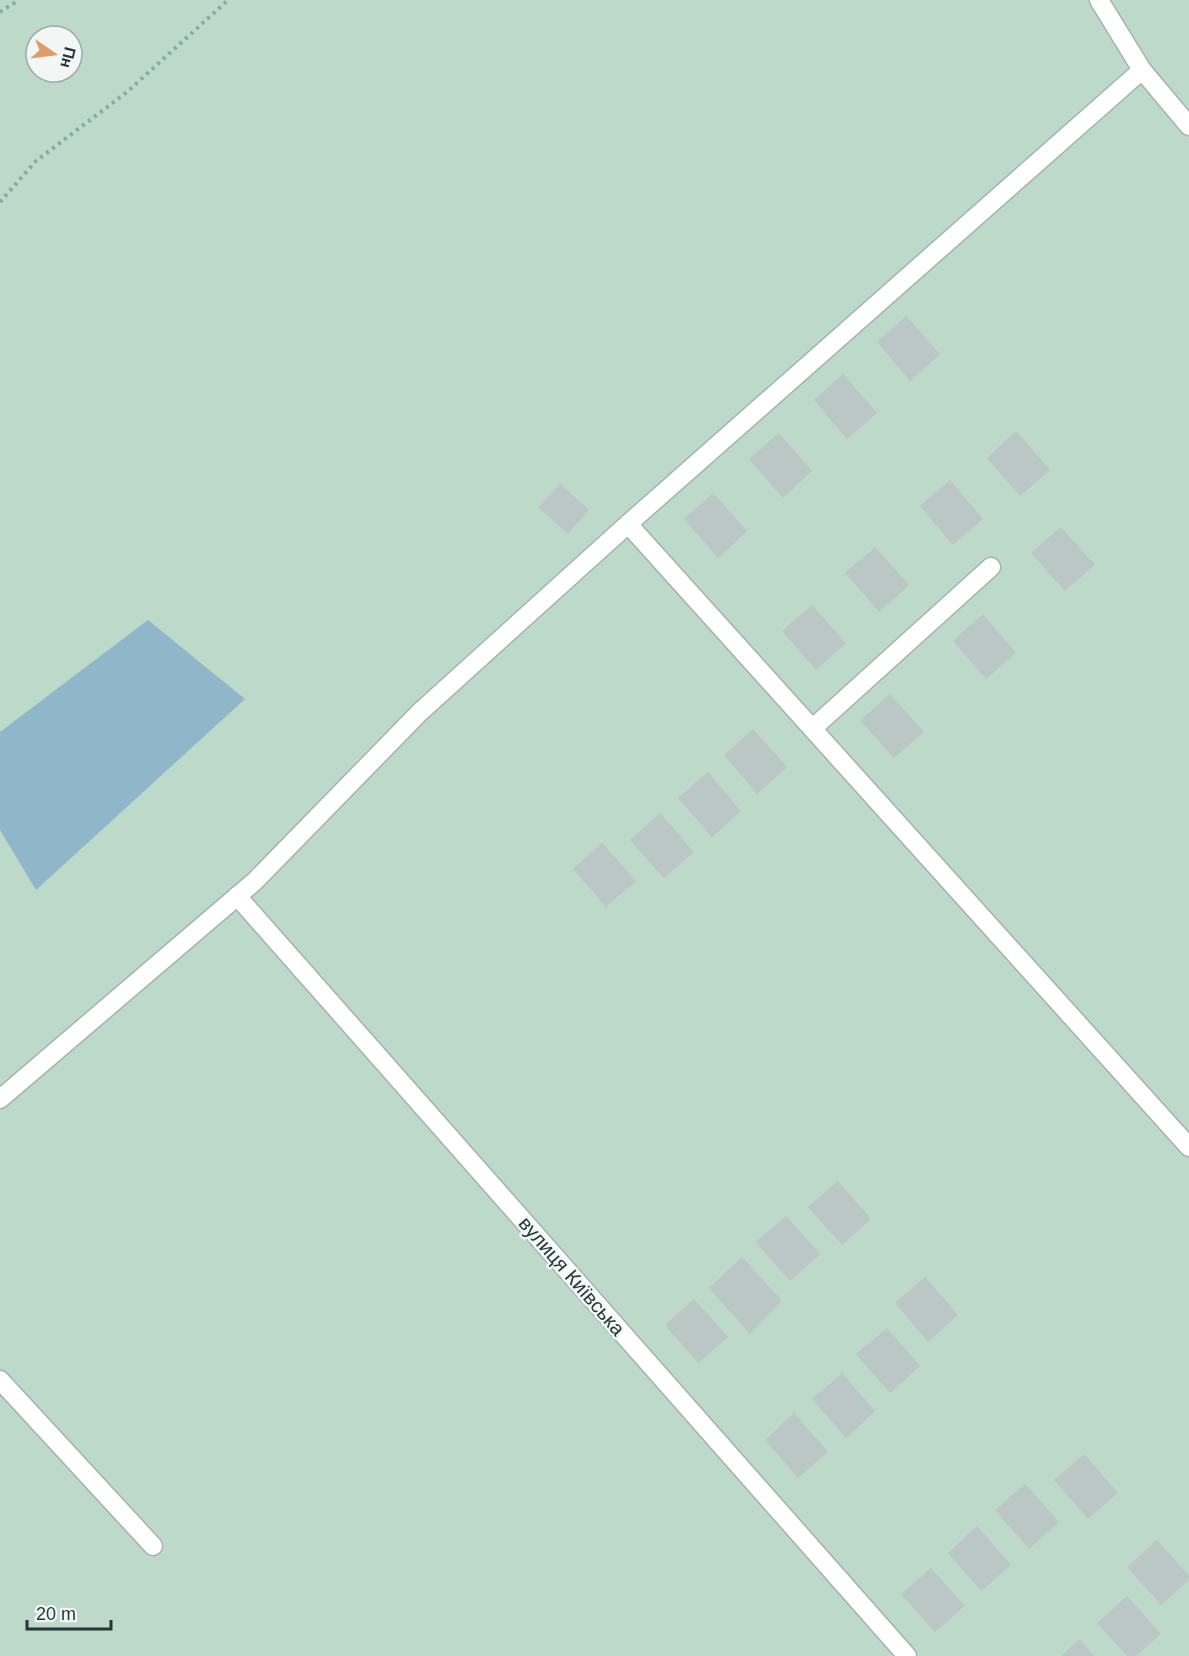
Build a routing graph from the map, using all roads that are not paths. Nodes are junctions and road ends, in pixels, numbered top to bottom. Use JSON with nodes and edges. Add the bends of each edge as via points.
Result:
{"nodes":[{"id":1,"x":1100,"y":0,"type":"edge"},
{"id":2,"x":1142,"y":70,"type":"junction"},
{"id":3,"x":1189,"y":126,"type":"edge"},
{"id":4,"x":628,"y":525,"type":"junction"},
{"id":5,"x":990,"y":567,"type":"dead end"},
{"id":6,"x":813,"y":728,"type":"junction"},
{"id":7,"x":237,"y":896,"type":"junction"},
{"id":8,"x":0,"y":1099,"type":"edge"},
{"id":9,"x":1189,"y":1147,"type":"edge"},
{"id":10,"x":0,"y":1380,"type":"edge"},
{"id":11,"x":153,"y":1546,"type":"dead end"},
{"id":12,"x":907,"y":1656,"type":"edge"}],
"edges":[{"from":1,"to":2,"type":"street"},
{"from":2,"to":3,"type":"street"},
{"from":2,"to":4,"type":"street"},
{"from":4,"to":6,"type":"street"},
{"from":4,"to":7,"type":"street","via":[[420,712]]},
{"from":5,"to":6,"type":"street"},
{"from":6,"to":9,"type":"street"},
{"from":7,"to":8,"type":"street"},
{"from":7,"to":12,"type":"street","name":"вулиця Київська"},
{"from":10,"to":11,"type":"street"}]}
